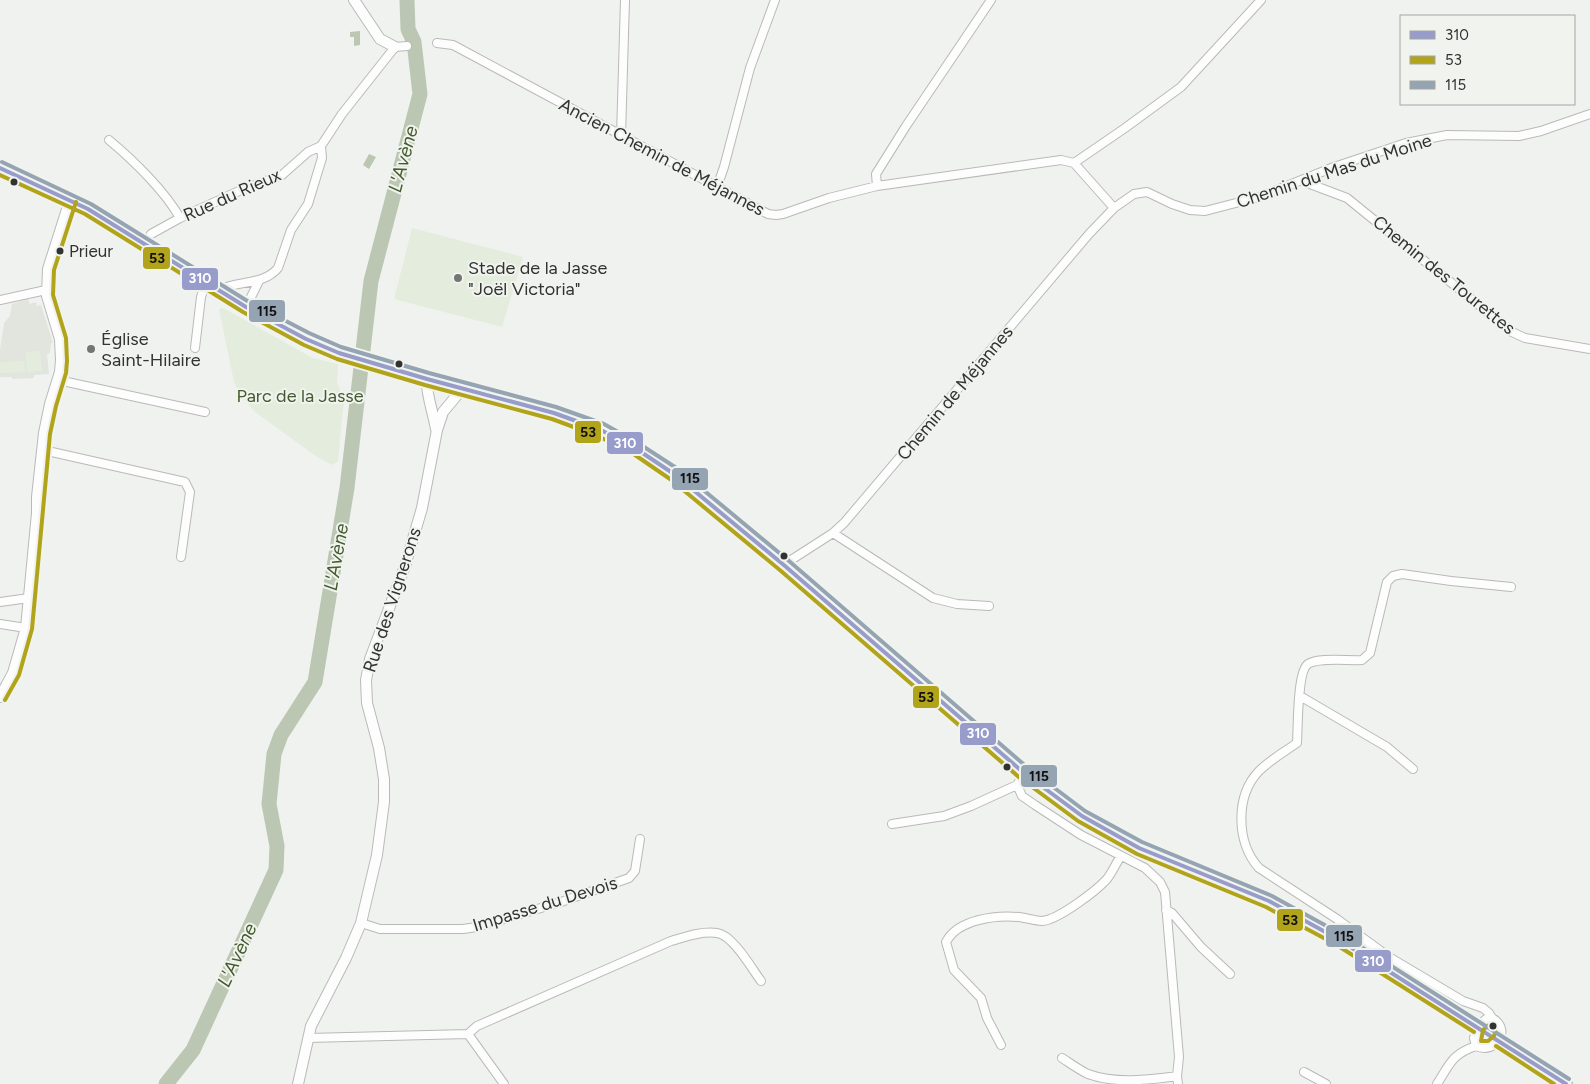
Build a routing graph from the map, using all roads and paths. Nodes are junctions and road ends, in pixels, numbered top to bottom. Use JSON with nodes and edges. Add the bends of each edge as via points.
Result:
{"nodes":[{"id":1,"x":354,"y":0,"type":"edge"},
{"id":2,"x":625,"y":0,"type":"edge"},
{"id":3,"x":775,"y":0,"type":"edge"},
{"id":4,"x":991,"y":0,"type":"edge"},
{"id":5,"x":1261,"y":0,"type":"edge"},
{"id":6,"x":437,"y":43,"type":"dead end"},
{"id":7,"x":407,"y":46,"type":"dead end"},
{"id":8,"x":395,"y":48,"type":"junction"},
{"id":9,"x":1590,"y":114,"type":"edge"},
{"id":10,"x":621,"y":136,"type":"junction"},
{"id":11,"x":109,"y":140,"type":"dead end"},
{"id":12,"x":320,"y":146,"type":"junction"},
{"id":13,"x":1074,"y":163,"type":"junction"},
{"id":14,"x":0,"y":168,"type":"edge"},
{"id":15,"x":1307,"y":179,"type":"junction"},
{"id":16,"x":877,"y":186,"type":"junction"},
{"id":17,"x":717,"y":187,"type":"junction"},
{"id":18,"x":70,"y":200,"type":"junction"},
{"id":19,"x":1114,"y":208,"type":"junction"},
{"id":20,"x":180,"y":218,"type":"junction"},
{"id":21,"x":145,"y":244,"type":"junction"},
{"id":22,"x":259,"y":281,"type":"junction"},
{"id":23,"x":206,"y":282,"type":"junction"},
{"id":24,"x":46,"y":290,"type":"junction"},
{"id":25,"x":219,"y":290,"type":"junction"},
{"id":26,"x":0,"y":300,"type":"edge"},
{"id":27,"x":246,"y":307,"type":"junction"},
{"id":28,"x":195,"y":348,"type":"dead end"},
{"id":29,"x":1590,"y":349,"type":"edge"},
{"id":30,"x":427,"y":379,"type":"junction"},
{"id":31,"x":58,"y":380,"type":"junction"},
{"id":32,"x":463,"y":388,"type":"junction"},
{"id":33,"x":206,"y":412,"type":"dead end"},
{"id":34,"x":436,"y":430,"type":"junction"},
{"id":35,"x":43,"y":450,"type":"junction"},
{"id":36,"x":833,"y":533,"type":"junction"},
{"id":37,"x":181,"y":557,"type":"dead end"},
{"id":38,"x":785,"y":566,"type":"junction"},
{"id":39,"x":1511,"y":587,"type":"dead end"},
{"id":40,"x":29,"y":598,"type":"junction"},
{"id":41,"x":0,"y":602,"type":"edge"},
{"id":42,"x":989,"y":606,"type":"dead end"},
{"id":43,"x":0,"y":624,"type":"edge"},
{"id":44,"x":26,"y":628,"type":"junction"},
{"id":45,"x":1300,"y":696,"type":"junction"},
{"id":46,"x":0,"y":697,"type":"edge"},
{"id":47,"x":1413,"y":769,"type":"dead end"},
{"id":48,"x":1024,"y":773,"type":"junction"},
{"id":49,"x":1017,"y":785,"type":"junction"},
{"id":50,"x":892,"y":824,"type":"dead end"},
{"id":51,"x":640,"y":839,"type":"dead end"},
{"id":52,"x":1121,"y":856,"type":"junction"},
{"id":53,"x":1166,"y":910,"type":"junction"},
{"id":54,"x":361,"y":923,"type":"junction"},
{"id":55,"x":1230,"y":974,"type":"dead end"},
{"id":56,"x":761,"y":981,"type":"dead end"},
{"id":57,"x":1492,"y":1018,"type":"junction"},
{"id":58,"x":1476,"y":1027,"type":"junction"},
{"id":59,"x":468,"y":1034,"type":"junction"},
{"id":60,"x":308,"y":1038,"type":"junction"},
{"id":61,"x":1499,"y":1040,"type":"junction"},
{"id":62,"x":1001,"y":1045,"type":"dead end"},
{"id":63,"x":1476,"y":1046,"type":"junction"},
{"id":64,"x":1062,"y":1058,"type":"dead end"},
{"id":65,"x":1304,"y":1072,"type":"dead end"},
{"id":66,"x":1178,"y":1080,"type":"edge"},
{"id":67,"x":298,"y":1084,"type":"edge"},
{"id":68,"x":504,"y":1084,"type":"edge"},
{"id":69,"x":1326,"y":1084,"type":"edge"},
{"id":70,"x":1437,"y":1084,"type":"edge"},
{"id":71,"x":1566,"y":1084,"type":"edge"}],
"edges":[{"from":1,"to":8,"type":"street","via":[[380,39]]},
{"from":2,"to":10,"type":"street"},
{"from":3,"to":17,"type":"street","via":[[750,68]]},
{"from":4,"to":16,"type":"street","via":[[876,174]]},
{"from":5,"to":13,"type":"street","via":[[1181,87]]},
{"from":6,"to":10,"type":"street","name":"Ancien Chemin de Méjannes","via":[[453,45]]},
{"from":7,"to":8,"type":"street"},
{"from":8,"to":12,"type":"street"},
{"from":9,"to":15,"type":"street","name":"Chemin du Mas du Moine","via":[[1519,136],[1447,135],[1406,144]]},
{"from":10,"to":17,"type":"street","name":"Ancien Chemin de Méjannes"},
{"from":11,"to":20,"type":"street","via":[[171,202]]},
{"from":12,"to":20,"type":"street","name":"Rue du Rieux","via":[[308,152],[282,175]]},
{"from":12,"to":22,"type":"street","via":[[322,158],[308,204],[291,230],[278,268]]},
{"from":13,"to":16,"type":"street","name":"Ancien Chemin de Méjannes","via":[[1061,160]]},
{"from":13,"to":19,"type":"street"},
{"from":14,"to":18,"type":"main road"},
{"from":15,"to":19,"type":"street","name":"Chemin du Mas du Moine","via":[[1259,197],[1205,211],[1190,210],[1147,192],[1134,194]]},
{"from":15,"to":29,"type":"street","name":"Chemin des Tourettes","via":[[1310,184],[1347,198],[1512,332],[1525,338]]},
{"from":16,"to":17,"type":"street","name":"Ancien Chemin de Méjannes","via":[[776,216]]},
{"from":18,"to":21,"type":"main road"},
{"from":18,"to":24,"type":"street","via":[[48,269]]},
{"from":19,"to":36,"type":"street","name":"Chemin de Méjannes"},
{"from":20,"to":21,"type":"street","name":"Rue du Rieux","via":[[151,234]]},
{"from":21,"to":23,"type":"main road"},
{"from":22,"to":25,"type":"street"},
{"from":22,"to":27,"type":"street"},
{"from":23,"to":25,"type":"main road"},
{"from":23,"to":28,"type":"street"},
{"from":24,"to":26,"type":"street"},
{"from":24,"to":31,"type":"street","via":[[62,350]]},
{"from":25,"to":27,"type":"main road"},
{"from":27,"to":30,"type":"main road","via":[[339,353]]},
{"from":30,"to":32,"type":"main road"},
{"from":30,"to":34,"type":"street","name":"Rue des Vignerons"},
{"from":31,"to":33,"type":"street"},
{"from":31,"to":35,"type":"street","via":[[46,418]]},
{"from":32,"to":34,"type":"street","name":"Rue des Vignerons","via":[[444,412]]},
{"from":32,"to":38,"type":"main road","via":[[583,423],[638,450],[674,474]]},
{"from":34,"to":54,"type":"street","name":"Rue des Vignerons","via":[[422,508],[366,680],[366,703],[382,763],[384,802],[377,855]]},
{"from":35,"to":37,"type":"street","via":[[185,482],[190,492]]},
{"from":35,"to":40,"type":"street"},
{"from":36,"to":38,"type":"street","name":"Chemin de Méjannes"},
{"from":36,"to":42,"type":"street","via":[[933,598],[957,604]]},
{"from":38,"to":48,"type":"main road"},
{"from":39,"to":45,"type":"street","via":[[1402,574],[1393,576],[1387,582],[1370,653],[1362,660],[1307,664]]},
{"from":40,"to":41,"type":"street"},
{"from":40,"to":44,"type":"street"},
{"from":43,"to":44,"type":"street"},
{"from":44,"to":46,"type":"street","via":[[13,673]]},
{"from":45,"to":47,"type":"street","via":[[1387,747]]},
{"from":45,"to":57,"type":"street","via":[[1297,744],[1259,772],[1247,791],[1242,826],[1247,851],[1254,863],[1388,957],[1463,1001],[1483,1008]]},
{"from":48,"to":49,"type":"street"},
{"from":48,"to":58,"type":"main road","via":[[1110,833],[1278,906],[1338,939]]},
{"from":49,"to":50,"type":"street","via":[[944,816]]},
{"from":49,"to":52,"type":"street","via":[[1022,796],[1035,805]]},
{"from":51,"to":54,"type":"street","name":"Impasse du Devois","via":[[636,871],[629,878],[492,923],[444,929],[380,928]]},
{"from":52,"to":53,"type":"street","via":[[1145,868],[1160,882]]},
{"from":52,"to":62,"type":"street","via":[[1107,879],[1083,900],[1060,914],[1043,921],[1003,916],[975,920],[950,934],[946,942],[954,970],[981,998]]},
{"from":53,"to":55,"type":"street"},
{"from":53,"to":66,"type":"street","via":[[1179,1057]]},
{"from":54,"to":60,"type":"street","name":"Rue des Vignerons"},
{"from":56,"to":59,"type":"street","via":[[734,943],[718,933],[692,935],[670,941],[477,1026]]},
{"from":57,"to":58,"type":"street"},
{"from":57,"to":61,"type":"street","via":[[1501,1026]]},
{"from":58,"to":61,"type":"main road"},
{"from":58,"to":63,"type":"street"},
{"from":59,"to":60,"type":"street"},
{"from":59,"to":68,"type":"street"},
{"from":60,"to":67,"type":"street","name":"Rue des Vignerons"},
{"from":61,"to":63,"type":"street","via":[[1490,1047]]},
{"from":61,"to":71,"type":"main road"},
{"from":63,"to":70,"type":"street","via":[[1459,1052]]},
{"from":64,"to":66,"type":"street","via":[[1088,1074],[1114,1080]]},
{"from":65,"to":69,"type":"street"}]}
